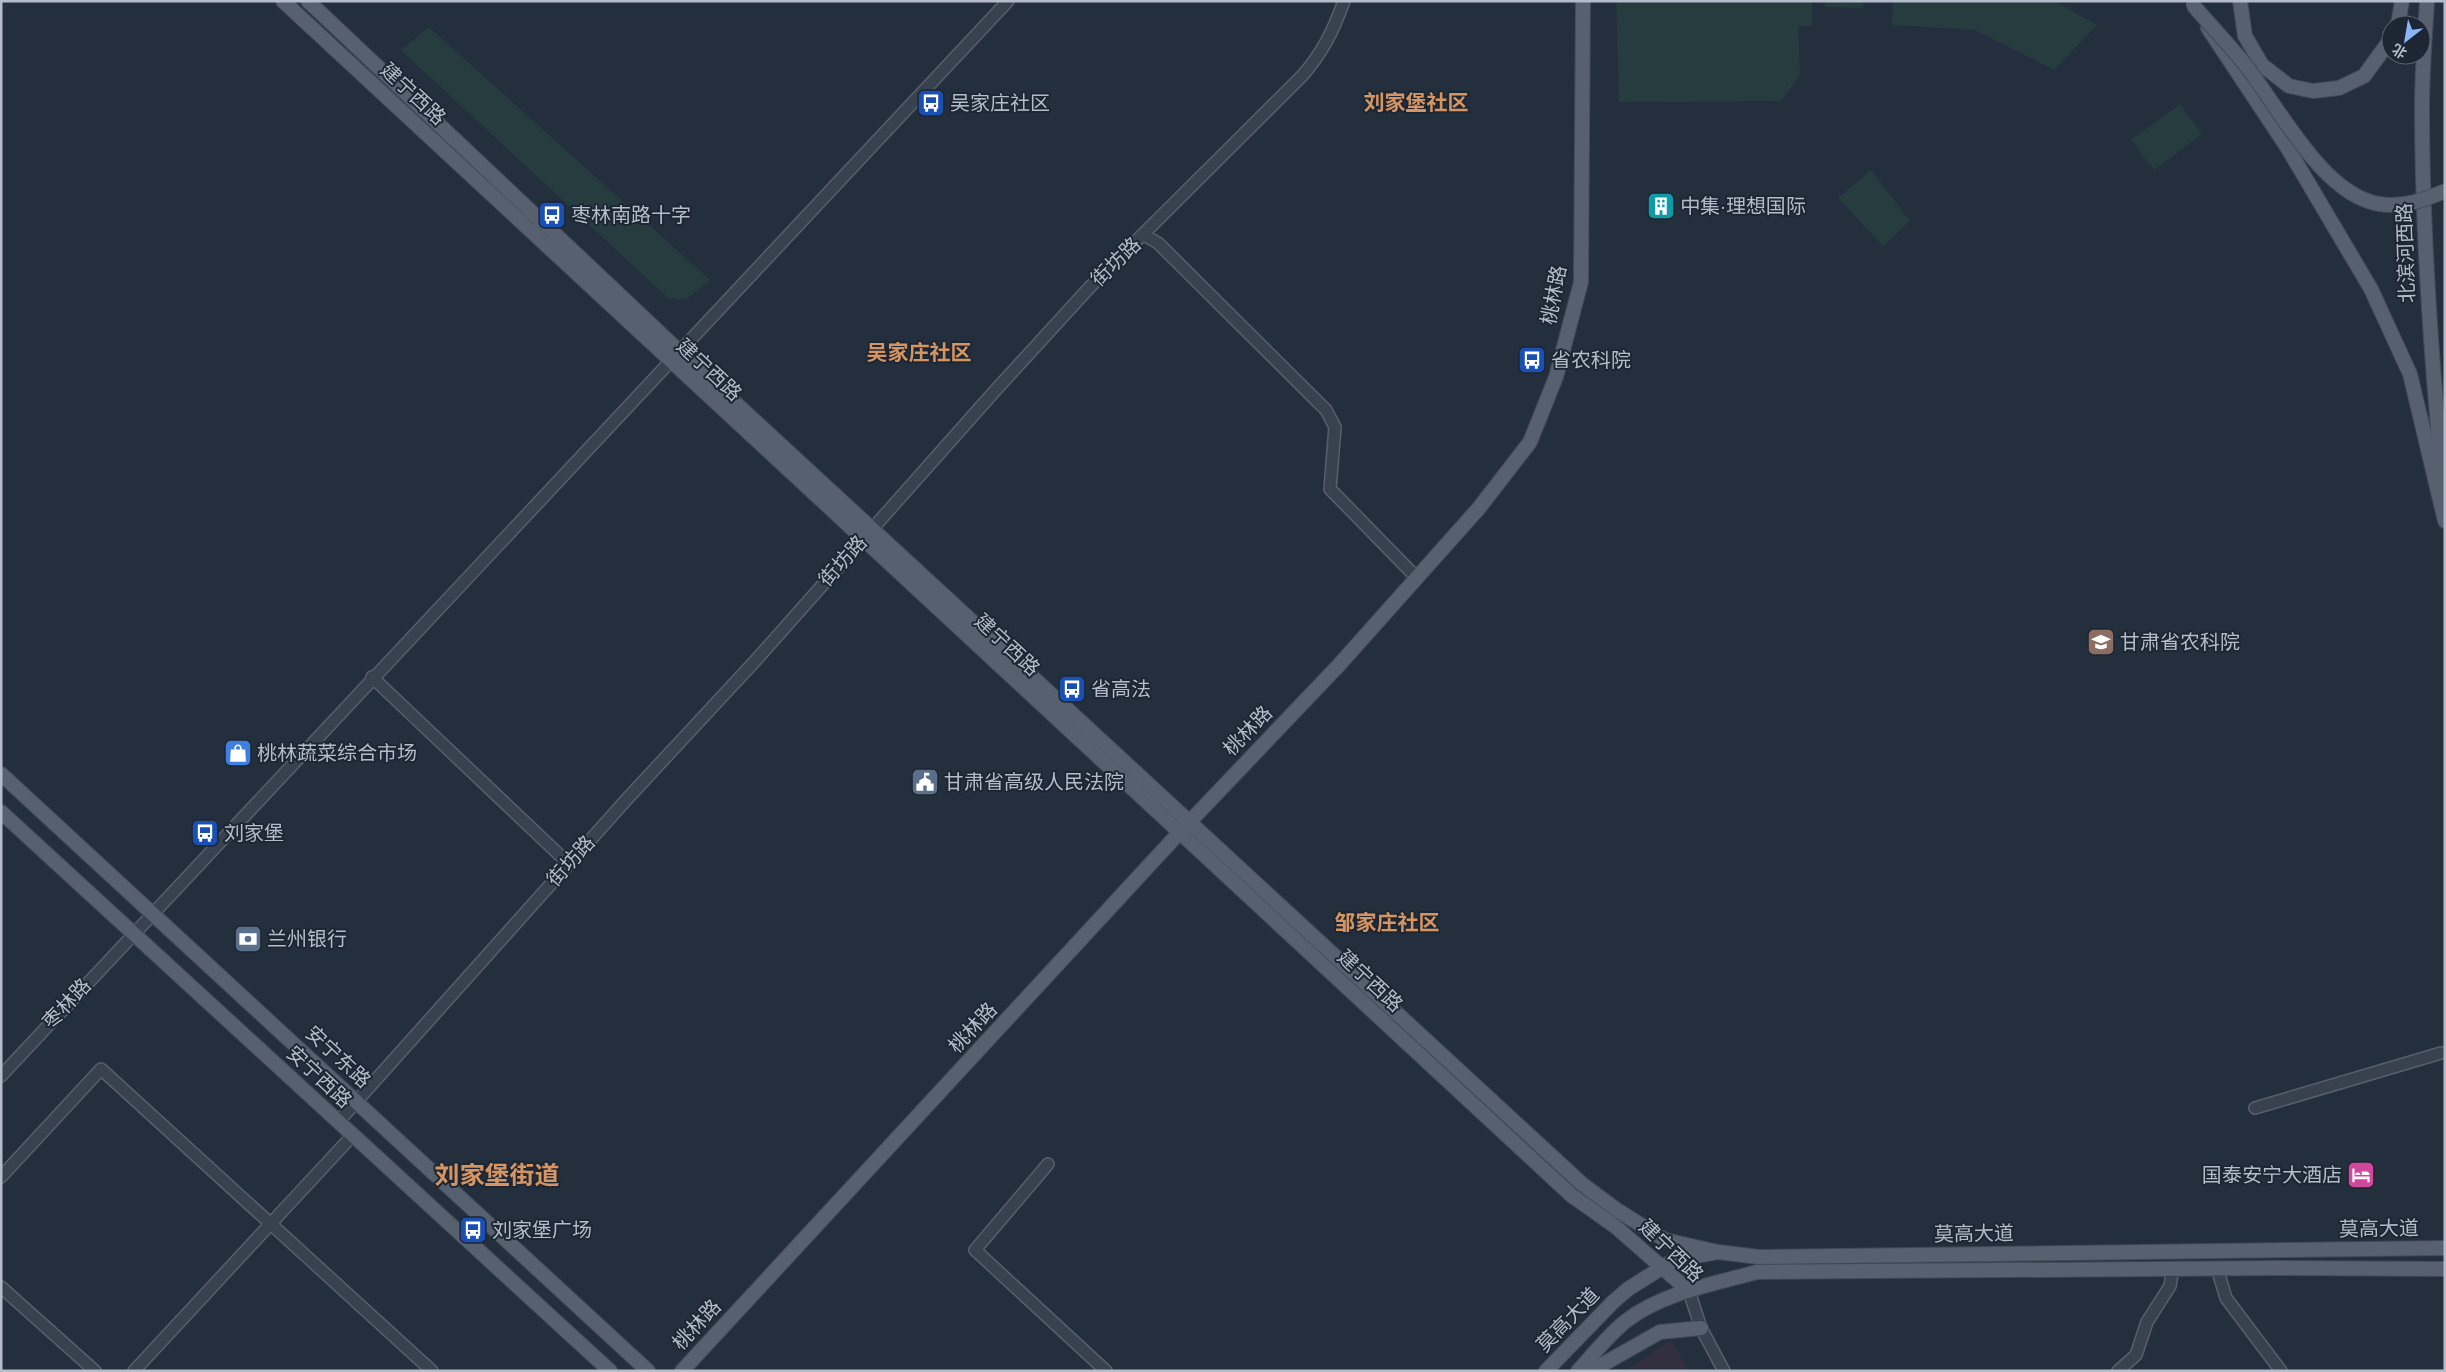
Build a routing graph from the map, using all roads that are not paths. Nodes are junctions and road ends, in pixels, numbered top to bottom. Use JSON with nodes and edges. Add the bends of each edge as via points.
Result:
{"nodes":[{"id":1,"x":284,"y":1,"type":"edge"},
{"id":2,"x":308,"y":1,"type":"edge"},
{"id":3,"x":1008,"y":1,"type":"edge"},
{"id":4,"x":1344,"y":1,"type":"edge"},
{"id":5,"x":1583,"y":1,"type":"edge"},
{"id":6,"x":2240,"y":1,"type":"edge"},
{"id":7,"x":2402,"y":1,"type":"edge"},
{"id":8,"x":2427,"y":1,"type":"edge"},
{"id":9,"x":2191,"y":3,"type":"edge"},
{"id":10,"x":2400,"y":15,"type":"edge"},
{"id":11,"x":2381,"y":53,"type":"edge"},
{"id":12,"x":2445,"y":191,"type":"edge"},
{"id":13,"x":1144,"y":235,"type":"junction"},
{"id":14,"x":674,"y":356,"type":"junction"},
{"id":15,"x":2445,"y":503,"type":"edge"},
{"id":16,"x":2445,"y":521,"type":"edge"},
{"id":17,"x":868,"y":534,"type":"junction"},
{"id":18,"x":1417,"y":578,"type":"junction"},
{"id":19,"x":372,"y":677,"type":"junction"},
{"id":20,"x":1,"y":774,"type":"edge"},
{"id":21,"x":1,"y":812,"type":"edge"},
{"id":22,"x":1189,"y":823,"type":"junction"},
{"id":23,"x":1179,"y":833,"type":"junction"},
{"id":24,"x":569,"y":864,"type":"junction"},
{"id":25,"x":153,"y":912,"type":"junction"},
{"id":26,"x":134,"y":933,"type":"junction"},
{"id":27,"x":2441,"y":1053,"type":"dead end"},
{"id":28,"x":1,"y":1076,"type":"edge"},
{"id":29,"x":356,"y":1101,"type":"junction"},
{"id":30,"x":2255,"y":1108,"type":"dead end"},
{"id":31,"x":338,"y":1122,"type":"junction"},
{"id":32,"x":353,"y":1135,"type":"junction"},
{"id":33,"x":1048,"y":1164,"type":"dead end"},
{"id":34,"x":1,"y":1177,"type":"edge"},
{"id":35,"x":270,"y":1223,"type":"junction"},
{"id":36,"x":1665,"y":1240,"type":"junction"},
{"id":37,"x":2445,"y":1248,"type":"edge"},
{"id":38,"x":1718,"y":1252,"type":"junction"},
{"id":39,"x":1669,"y":1264,"type":"junction"},
{"id":40,"x":2173,"y":1268,"type":"junction"},
{"id":41,"x":2217,"y":1268,"type":"junction"},
{"id":42,"x":2445,"y":1269,"type":"edge"},
{"id":43,"x":1,"y":1287,"type":"edge"},
{"id":44,"x":1689,"y":1291,"type":"junction"},
{"id":45,"x":1702,"y":1328,"type":"junction"},
{"id":46,"x":95,"y":1371,"type":"edge"},
{"id":47,"x":134,"y":1371,"type":"edge"},
{"id":48,"x":432,"y":1371,"type":"edge"},
{"id":49,"x":610,"y":1371,"type":"edge"},
{"id":50,"x":648,"y":1371,"type":"edge"},
{"id":51,"x":682,"y":1371,"type":"edge"},
{"id":52,"x":1106,"y":1371,"type":"edge"},
{"id":53,"x":1546,"y":1371,"type":"edge"},
{"id":54,"x":1578,"y":1371,"type":"edge"},
{"id":55,"x":1591,"y":1371,"type":"edge"},
{"id":56,"x":1724,"y":1371,"type":"edge"},
{"id":57,"x":2118,"y":1371,"type":"edge"},
{"id":58,"x":2281,"y":1371,"type":"edge"}],
"edges":[{"from":1,"to":14,"type":"main road","name":"建宁西路"},
{"from":2,"to":14,"type":"main road","name":"建宁西路"},
{"from":3,"to":14,"type":"street","name":"枣林路"},
{"from":4,"to":13,"type":"street","name":"街坊路","via":[[1320,55]]},
{"from":5,"to":18,"type":"main road","name":"桃林路","via":[[1581,282],[1556,377],[1530,442],[1480,508]]},
{"from":6,"to":11,"type":"main road","via":[[2245,36],[2262,65],[2289,86],[2312,91],[2339,88],[2364,76]]},
{"from":7,"to":10,"type":"main road"},
{"from":8,"to":15,"type":"main road","name":"北滨河西路","via":[[2422,106],[2426,272]]},
{"from":9,"to":12,"type":"main road","bridge":true,"via":[[2243,62],[2319,165],[2345,191],[2379,204],[2416,204]]},
{"from":9,"to":16,"type":"main road","bridge":true,"via":[[2287,147],[2371,289],[2410,374]]},
{"from":13,"to":17,"type":"street","name":"街坊路","via":[[1089,288],[992,393]]},
{"from":13,"to":18,"type":"street","via":[[1158,243],[1326,410],[1335,427],[1330,489]]},
{"from":14,"to":17,"type":"main road","name":"建宁西路"},
{"from":14,"to":19,"type":"street","name":"枣林路"},
{"from":17,"to":22,"type":"main road","name":"建宁西路"},
{"from":17,"to":23,"type":"main road","name":"建宁西路"},
{"from":17,"to":24,"type":"street","name":"街坊路"},
{"from":18,"to":22,"type":"main road","name":"桃林路","via":[[1339,666]]},
{"from":19,"to":24,"type":"street"},
{"from":19,"to":25,"type":"street","name":"枣林路"},
{"from":20,"to":25,"type":"main road","name":"安宁东路"},
{"from":21,"to":26,"type":"main road","name":"安宁西路"},
{"from":22,"to":23,"type":"main road","name":"桃林路"},
{"from":22,"to":36,"type":"main road","name":"建宁西路","via":[[1582,1184]]},
{"from":23,"to":39,"type":"main road","name":"建宁西路","via":[[1571,1195]]},
{"from":23,"to":51,"type":"main road","name":"桃林路"},
{"from":24,"to":29,"type":"street","name":"街坊路"},
{"from":25,"to":26,"type":"street","name":"枣林路"},
{"from":25,"to":29,"type":"main road","name":"安宁东路"},
{"from":26,"to":28,"type":"street","name":"枣林路"},
{"from":26,"to":31,"type":"main road","name":"安宁西路"},
{"from":27,"to":30,"type":"street"},
{"from":29,"to":31,"type":"street","name":"街坊路"},
{"from":29,"to":50,"type":"main road","name":"安宁东路"},
{"from":31,"to":32,"type":"main road","name":"安宁西路"},
{"from":32,"to":35,"type":"street"},
{"from":32,"to":49,"type":"main road","name":"安宁西路"},
{"from":33,"to":52,"type":"street","via":[[975,1250]]},
{"from":34,"to":35,"type":"street","via":[[101,1069]]},
{"from":35,"to":47,"type":"street"},
{"from":35,"to":48,"type":"street"},
{"from":36,"to":38,"type":"main road","name":"建宁西路"},
{"from":36,"to":39,"type":"main road"},
{"from":37,"to":38,"type":"main road","name":"莫高大道","via":[[1759,1257]]},
{"from":38,"to":39,"type":"main road","name":"莫高大道"},
{"from":39,"to":44,"type":"main road"},
{"from":39,"to":53,"type":"main road","name":"莫高大道","via":[[1628,1288]]},
{"from":40,"to":41,"type":"main road","name":"莫高大道"},
{"from":40,"to":44,"type":"main road","name":"莫高大道","via":[[1757,1272]]},
{"from":40,"to":57,"type":"street","via":[[2170,1286],[2147,1322],[2136,1354]]},
{"from":41,"to":42,"type":"main road","name":"莫高大道"},
{"from":41,"to":58,"type":"street","via":[[2226,1298]]},
{"from":43,"to":46,"type":"street"},
{"from":44,"to":45,"type":"street","name":"建宁西路"},
{"from":44,"to":54,"type":"main road","name":"莫高大道","via":[[1643,1310],[1624,1322]]},
{"from":45,"to":55,"type":"main road","via":[[1660,1332]]},
{"from":45,"to":56,"type":"street","name":"建宁西路"}]}
